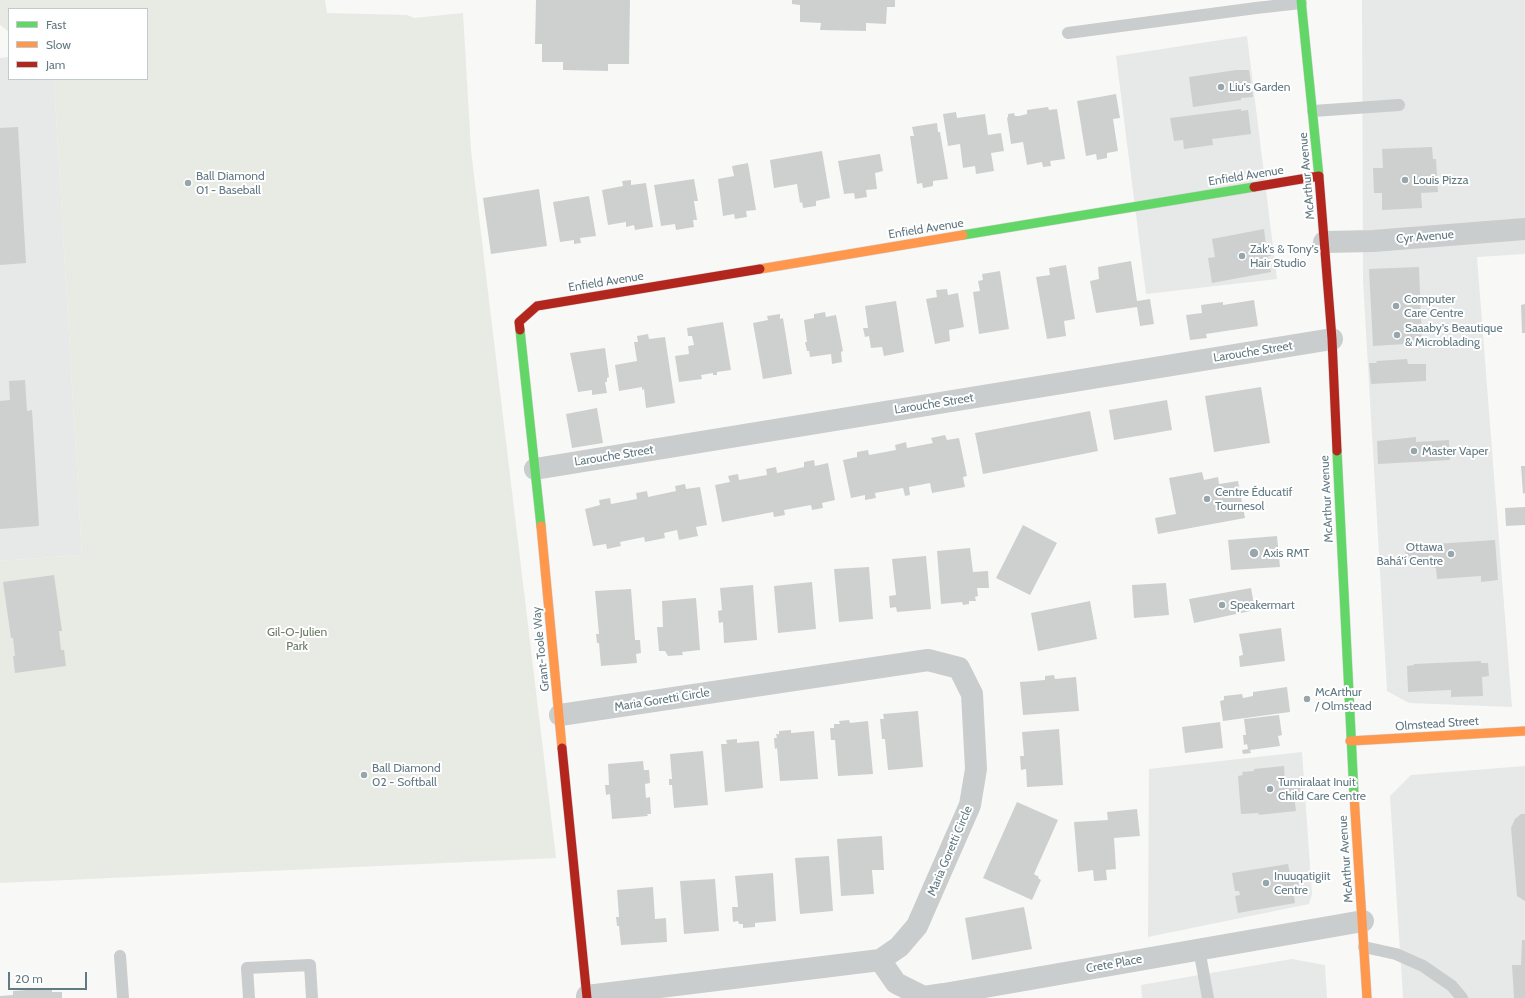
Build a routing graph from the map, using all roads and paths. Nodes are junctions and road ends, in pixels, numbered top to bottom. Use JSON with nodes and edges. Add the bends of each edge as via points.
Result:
{"nodes":[{"id":1,"x":1301,"y":2,"type":"edge"},
{"id":2,"x":1068,"y":33,"type":"dead end"},
{"id":3,"x":1399,"y":105,"type":"dead end"},
{"id":4,"x":1313,"y":111,"type":"junction"},
{"id":5,"x":1319,"y":176,"type":"junction"},
{"id":6,"x":1525,"y":229,"type":"edge"},
{"id":7,"x":1324,"y":242,"type":"junction"},
{"id":8,"x":537,"y":306,"type":"joint"},
{"id":9,"x":1332,"y":339,"type":"junction"},
{"id":10,"x":536,"y":469,"type":"junction"},
{"id":11,"x":560,"y":715,"type":"junction"},
{"id":12,"x":1525,"y":730,"type":"edge"},
{"id":13,"x":1350,"y":742,"type":"junction"},
{"id":14,"x":1363,"y":921,"type":"junction"},
{"id":15,"x":1364,"y":947,"type":"junction"},
{"id":16,"x":1199,"y":949,"type":"junction"},
{"id":17,"x":120,"y":956,"type":"dead end"},
{"id":18,"x":880,"y":960,"type":"junction"},
{"id":19,"x":587,"y":997,"type":"edge"},
{"id":20,"x":123,"y":998,"type":"edge"},
{"id":21,"x":249,"y":998,"type":"edge"},
{"id":22,"x":312,"y":998,"type":"edge"},
{"id":23,"x":1208,"y":998,"type":"edge"},
{"id":24,"x":1367,"y":998,"type":"edge"},
{"id":25,"x":1462,"y":998,"type":"edge"}],
"edges":[{"from":1,"to":2,"type":"lane"},
{"from":1,"to":4,"type":"street","name":"McArthur Avenue"},
{"from":3,"to":4,"type":"lane"},
{"from":4,"to":5,"type":"street","name":"McArthur Avenue"},
{"from":5,"to":7,"type":"street","name":"McArthur Avenue"},
{"from":5,"to":8,"type":"street","name":"Enfield Avenue"},
{"from":6,"to":7,"type":"street","name":"Cyr Avenue","via":[[1373,241]]},
{"from":7,"to":9,"type":"street","name":"McArthur Avenue"},
{"from":8,"to":10,"type":"street","name":"Grant-Toole Way","via":[[519,322]]},
{"from":9,"to":10,"type":"street","name":"Larouche Street"},
{"from":9,"to":13,"type":"street","name":"McArthur Avenue"},
{"from":10,"to":11,"type":"street","name":"Grant-Toole Way"},
{"from":11,"to":18,"type":"street","name":"Maria Goretti Circle","via":[[928,660],[959,668],[972,694],[976,769],[970,805],[917,926],[899,947]]},
{"from":11,"to":19,"type":"street","name":"Grant-Toole Way"},
{"from":12,"to":13,"type":"street","name":"Olmstead Street"},
{"from":13,"to":14,"type":"street","name":"McArthur Avenue"},
{"from":14,"to":15,"type":"street","name":"McArthur Avenue"},
{"from":14,"to":16,"type":"street","name":"Crete Place"},
{"from":15,"to":24,"type":"street","name":"McArthur Avenue"},
{"from":15,"to":25,"type":"lane","via":[[1396,954],[1423,966],[1452,986]]},
{"from":16,"to":18,"type":"street","name":"Crete Place","via":[[924,997],[896,983]]},
{"from":16,"to":23,"type":"lane"},
{"from":17,"to":20,"type":"lane"},
{"from":18,"to":19,"type":"street","name":"Maria Goretti Circle"},
{"from":21,"to":22,"type":"lane","via":[[247,968],[310,964]]}]}
